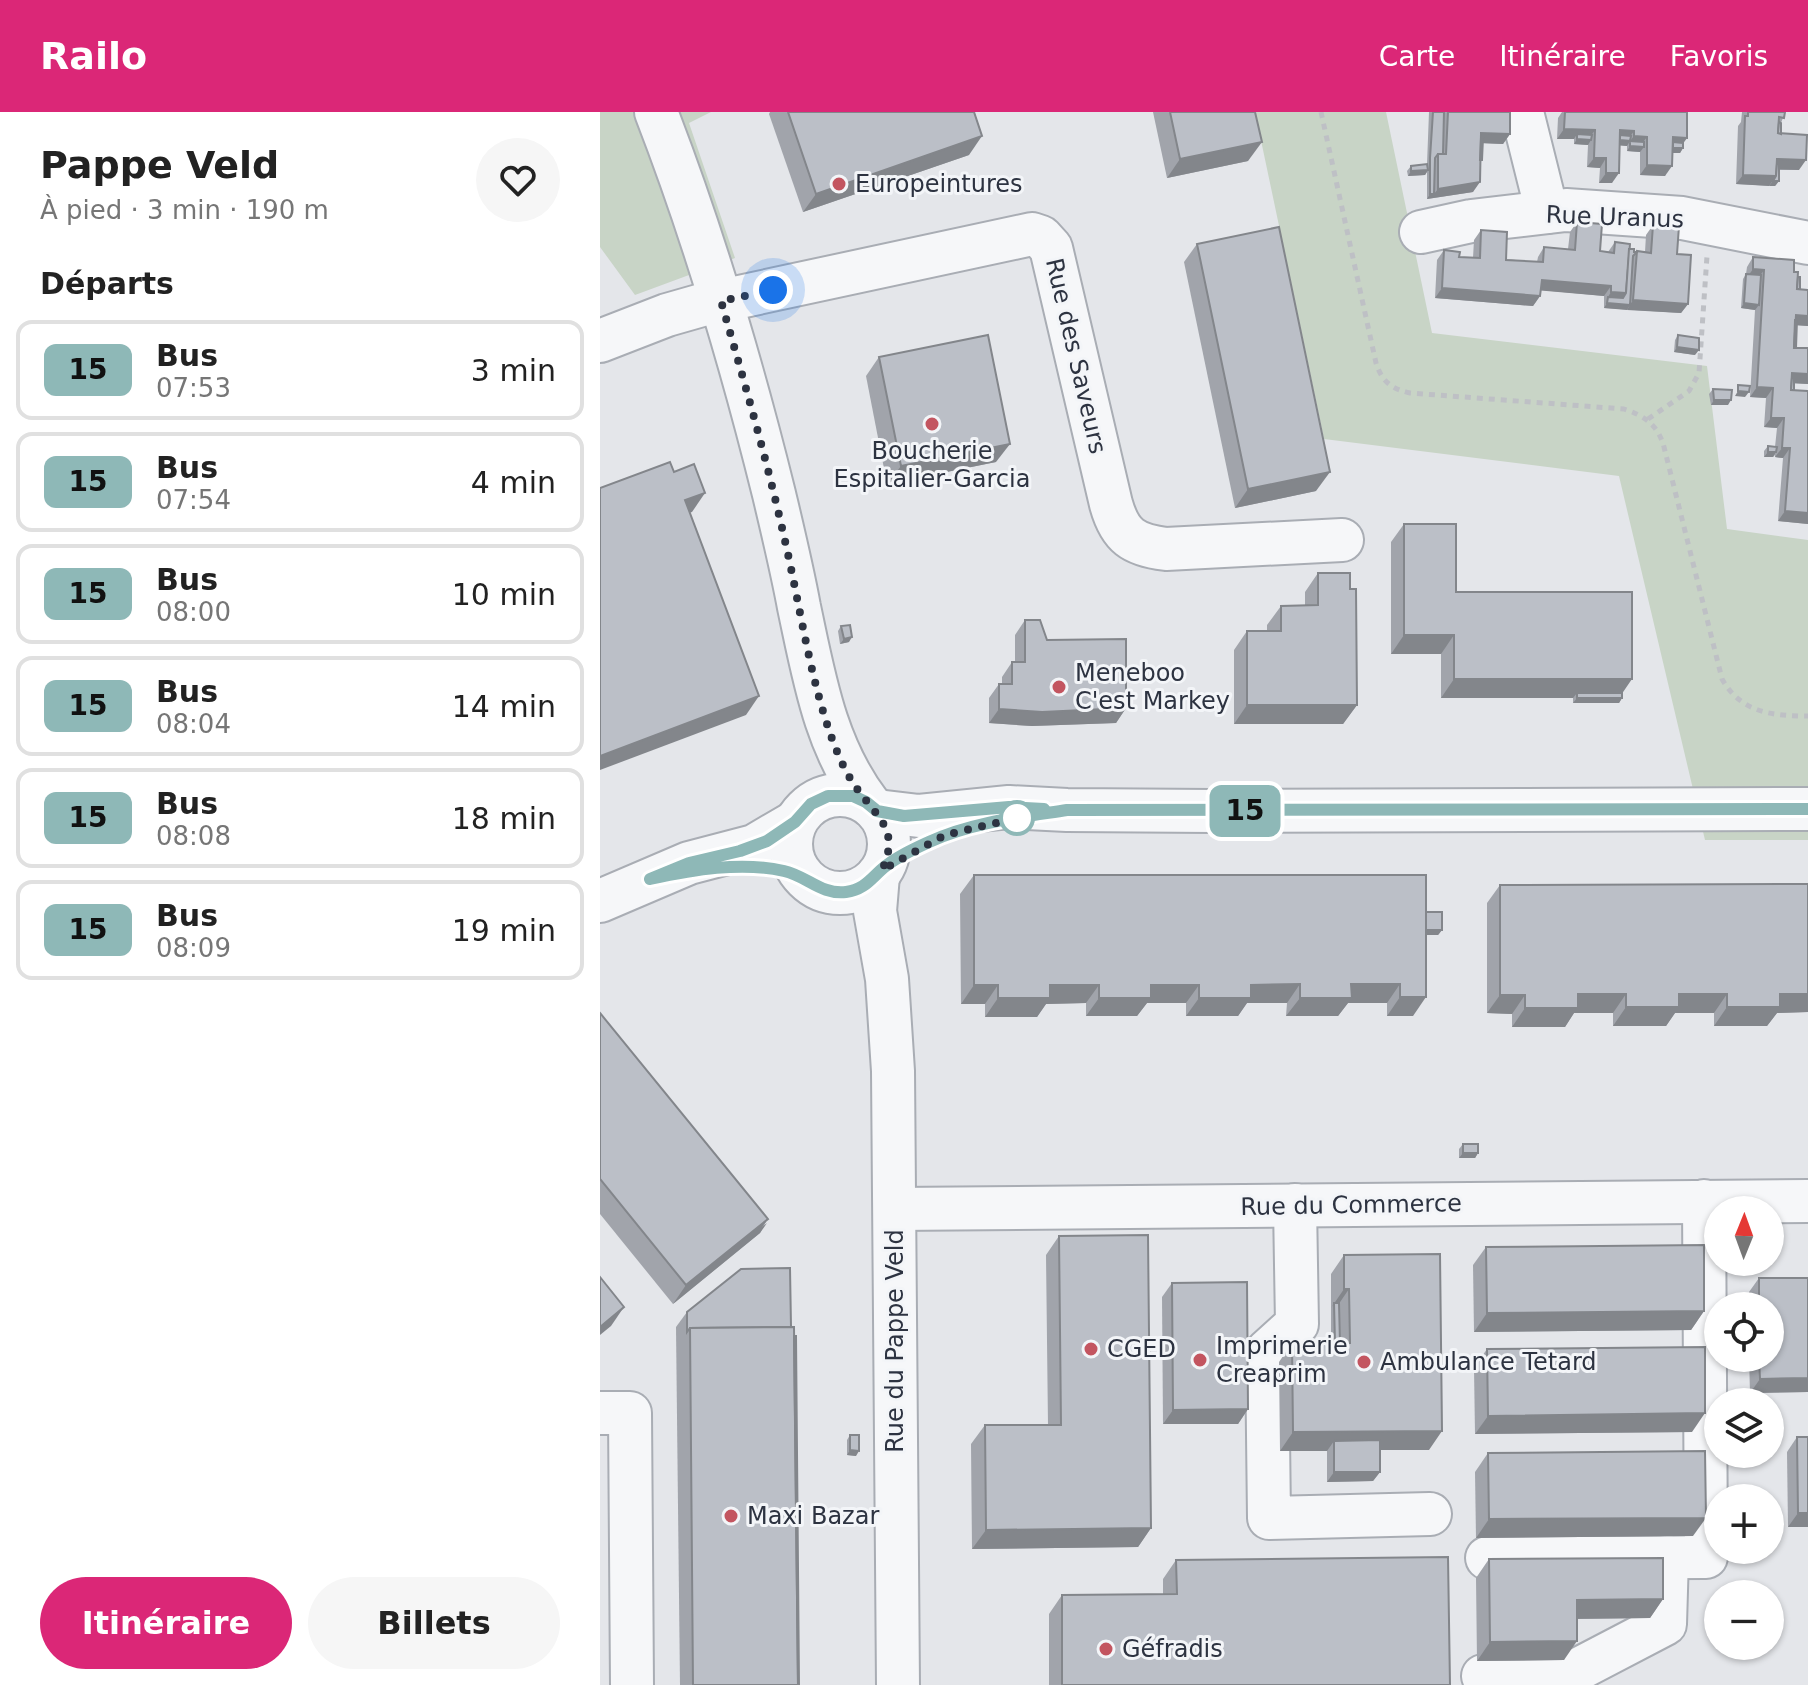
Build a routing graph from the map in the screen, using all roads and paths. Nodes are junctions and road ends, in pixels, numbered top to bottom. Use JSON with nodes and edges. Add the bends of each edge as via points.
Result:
{"nodes":[{"id":1,"x":656,"y":112,"type":"edge"},
{"id":2,"x":1321,"y":112,"type":"edge"},
{"id":3,"x":1522,"y":112,"type":"edge"},
{"id":4,"x":1547,"y":212,"type":"junction"},
{"id":5,"x":1710,"y":222,"type":"junction"},
{"id":6,"x":1421,"y":232,"type":"dead end"},
{"id":7,"x":1808,"y":243,"type":"edge"},
{"id":8,"x":721,"y":301,"type":"junction"},
{"id":9,"x":600,"y":341,"type":"edge"},
{"id":10,"x":1648,"y":419,"type":"junction"},
{"id":11,"x":1342,"y":540,"type":"dead end"},
{"id":12,"x":814,"y":679,"type":"junction"},
{"id":13,"x":1808,"y":716,"type":"edge"},
{"id":14,"x":873,"y":808,"type":"junction"},
{"id":15,"x":1808,"y":809,"type":"edge"},
{"id":16,"x":1067,"y":810,"type":"junction"},
{"id":17,"x":803,"y":813,"type":"junction"},
{"id":18,"x":880,"y":872,"type":"junction"},
{"id":19,"x":650,"y":879,"type":"junction"},
{"id":20,"x":812,"y":883,"type":"junction"},
{"id":21,"x":600,"y":901,"type":"edge"},
{"id":22,"x":888,"y":998,"type":"junction"},
{"id":23,"x":1704,"y":1201,"type":"edge"},
{"id":24,"x":1784,"y":1201,"type":"edge"},
{"id":25,"x":1808,"y":1201,"type":"edge"},
{"id":26,"x":1295,"y":1205,"type":"junction"},
{"id":27,"x":895,"y":1209,"type":"junction"},
{"id":28,"x":1704,"y":1276,"type":"edge"},
{"id":29,"x":600,"y":1413,"type":"edge"},
{"id":30,"x":1430,"y":1514,"type":"dead end"},
{"id":31,"x":1667,"y":1557,"type":"junction"},
{"id":32,"x":1487,"y":1558,"type":"edge"},
{"id":33,"x":1483,"y":1676,"type":"dead end"},
{"id":34,"x":632,"y":1685,"type":"edge"},
{"id":35,"x":898,"y":1685,"type":"edge"}],
"edges":[{"from":1,"to":8,"type":"street"},
{"from":2,"to":10,"type":"path","via":[[1383,380],[1410,393],[1624,409]]},
{"from":3,"to":4,"type":"street"},
{"from":4,"to":5,"type":"street","name":"Rue Uranus"},
{"from":4,"to":6,"type":"street","name":"Rue Uranus"},
{"from":5,"to":7,"type":"street","name":"Rue Uranus"},
{"from":5,"to":10,"type":"path","via":[[1699,373],[1689,391]]},
{"from":8,"to":9,"type":"street","name":"Rue des Saveurs"},
{"from":8,"to":11,"type":"street","name":"Rue des Saveurs","via":[[1025,234],[1041,237],[1051,248],[1111,504],[1125,534],[1166,549]]},
{"from":8,"to":12,"type":"street","via":[[774,494]]},
{"from":10,"to":13,"type":"path","via":[[1664,447],[1722,679],[1753,710]]},
{"from":12,"to":14,"type":"street","via":[[842,763]]},
{"from":12,"to":17,"type":"street","via":[[818,763]]},
{"from":14,"to":16,"type":"street","via":[[919,816],[1009,807]]},
{"from":14,"to":17,"type":"street","via":[[853,796],[838,795]]},
{"from":14,"to":18,"type":"street","via":[[889,839]]},
{"from":15,"to":16,"type":"street"},
{"from":16,"to":18,"type":"street","via":[[953,833]]},
{"from":17,"to":19,"type":"street","via":[[754,846]]},
{"from":17,"to":20,"type":"street","via":[[791,835],[791,850],[795,864]]},
{"from":18,"to":20,"type":"street","via":[[850,892],[836,893]]},
{"from":18,"to":22,"type":"street","name":"Rue du Pappe Veld","via":[[875,911]]},
{"from":19,"to":20,"type":"street","via":[[742,868],[777,870]]},
{"from":19,"to":21,"type":"street"},
{"from":20,"to":22,"type":"street","name":"Rue du Pappe Veld","via":[[846,914],[866,942]]},
{"from":22,"to":27,"type":"street","name":"Rue du Pappe Veld"},
{"from":23,"to":26,"type":"street","name":"Rue du Commerce"},
{"from":24,"to":25,"type":"street","name":"Rue du Commerce"},
{"from":26,"to":27,"type":"street","name":"Rue du Commerce"},
{"from":26,"to":30,"type":"street","via":[[1297,1324],[1267,1351],[1269,1518]]},
{"from":27,"to":35,"type":"street","name":"Rue du Pappe Veld"},
{"from":28,"to":31,"type":"street","via":[[1706,1557]]},
{"from":29,"to":34,"type":"street","via":[[630,1413]]},
{"from":31,"to":32,"type":"street"},
{"from":31,"to":33,"type":"street","via":[[1665,1624],[1573,1672]]}]}
